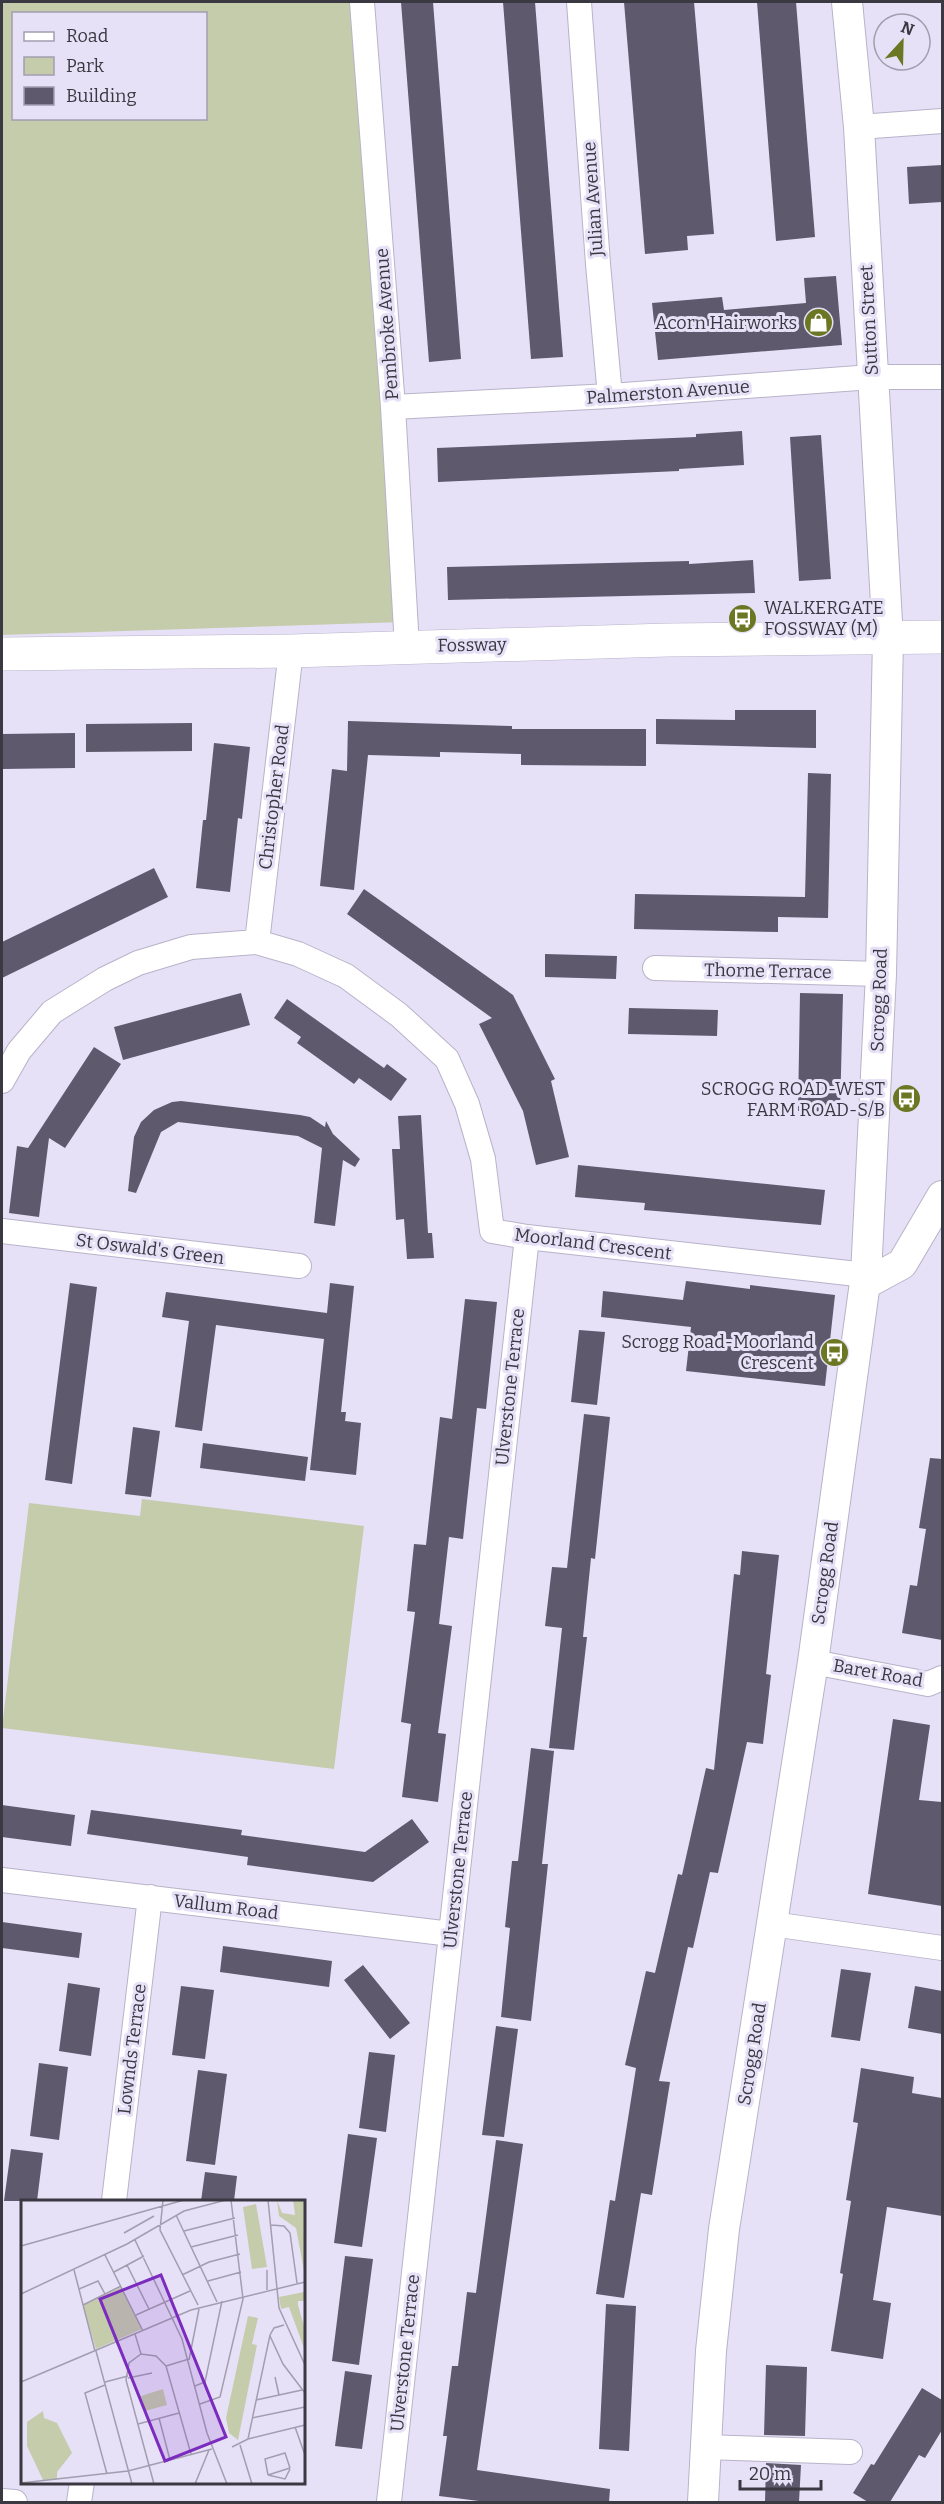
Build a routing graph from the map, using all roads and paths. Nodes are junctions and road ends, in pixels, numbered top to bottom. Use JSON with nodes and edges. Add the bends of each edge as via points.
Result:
{"nodes":[{"id":1,"x":362,"y":2,"type":"edge"},
{"id":2,"x":579,"y":2,"type":"edge"},
{"id":3,"x":847,"y":2,"type":"edge"},
{"id":4,"x":942,"y":121,"type":"edge"},
{"id":5,"x":859,"y":127,"type":"junction"},
{"id":6,"x":942,"y":377,"type":"edge"},
{"id":7,"x":872,"y":378,"type":"junction"},
{"id":8,"x":610,"y":396,"type":"junction"},
{"id":9,"x":393,"y":407,"type":"junction"},
{"id":10,"x":942,"y":637,"type":"edge"},
{"id":11,"x":888,"y":639,"type":"junction"},
{"id":12,"x":407,"y":647,"type":"junction"},
{"id":13,"x":291,"y":651,"type":"junction"},
{"id":14,"x":2,"y":654,"type":"edge"},
{"id":15,"x":257,"y":942,"type":"junction"},
{"id":16,"x":655,"y":968,"type":"dead end"},
{"id":17,"x":881,"y":974,"type":"junction"},
{"id":18,"x":2,"y":1081,"type":"edge"},
{"id":19,"x":942,"y":1196,"type":"edge"},
{"id":20,"x":2,"y":1231,"type":"edge"},
{"id":21,"x":527,"y":1238,"type":"junction"},
{"id":22,"x":299,"y":1266,"type":"dead end"},
{"id":23,"x":865,"y":1279,"type":"junction"},
{"id":24,"x":813,"y":1662,"type":"junction"},
{"id":25,"x":942,"y":1678,"type":"edge"},
{"id":26,"x":2,"y":1880,"type":"edge"},
{"id":27,"x":150,"y":1897,"type":"junction"},
{"id":28,"x":772,"y":1924,"type":"junction"},
{"id":29,"x":451,"y":1934,"type":"junction"},
{"id":30,"x":942,"y":1948,"type":"edge"},
{"id":31,"x":114,"y":2200,"type":"edge"},
{"id":32,"x":706,"y":2447,"type":"junction"},
{"id":33,"x":850,"y":2452,"type":"dead end"},
{"id":34,"x":82,"y":2483,"type":"edge"},
{"id":35,"x":2,"y":2501,"type":"edge"},
{"id":36,"x":15,"y":2502,"type":"edge"},
{"id":37,"x":79,"y":2502,"type":"edge"},
{"id":38,"x":389,"y":2502,"type":"edge"},
{"id":39,"x":703,"y":2502,"type":"edge"}],
"edges":[{"from":1,"to":9,"type":"street","name":"Pembroke Avenue"},
{"from":2,"to":8,"type":"street","name":"Julian Avenue"},
{"from":3,"to":5,"type":"street","name":"Sutton Street"},
{"from":4,"to":5,"type":"street"},
{"from":5,"to":7,"type":"street","name":"Sutton Street"},
{"from":6,"to":7,"type":"street","name":"Palmerston Avenue"},
{"from":7,"to":8,"type":"street","name":"Palmerston Avenue"},
{"from":7,"to":11,"type":"street","name":"Sutton Street"},
{"from":8,"to":9,"type":"street","name":"Palmerston Avenue"},
{"from":9,"to":12,"type":"street","name":"Pembroke Avenue"},
{"from":10,"to":11,"type":"main road","name":"Fossway"},
{"from":11,"to":12,"type":"main road","name":"Fossway"},
{"from":11,"to":17,"type":"street","name":"Scrogg Road"},
{"from":12,"to":13,"type":"main road","name":"Fossway"},
{"from":13,"to":14,"type":"main road","name":"Fossway"},
{"from":13,"to":15,"type":"street","name":"Christopher Road"},
{"from":15,"to":18,"type":"street","name":"Moorland Crescent","via":[[191,947],[138,963],[105,979],[52,1012],[19,1050]]},
{"from":15,"to":21,"type":"street","name":"Moorland Crescent","via":[[298,954],[346,976],[399,1014],[447,1059],[467,1104],[483,1160],[492,1231]]},
{"from":16,"to":17,"type":"street","name":"Thorne Terrace"},
{"from":17,"to":23,"type":"street","name":"Scrogg Road"},
{"from":19,"to":23,"type":"street","via":[[902,1264]]},
{"from":20,"to":22,"type":"street","name":"St Oswald's Green"},
{"from":21,"to":23,"type":"street","name":"Moorland Crescent"},
{"from":21,"to":29,"type":"street","name":"Ulverstone Terrace"},
{"from":23,"to":24,"type":"street","name":"Scrogg Road"},
{"from":24,"to":25,"type":"street","name":"Baret Road","via":[[928,1684]]},
{"from":24,"to":28,"type":"street","name":"Scrogg Road"},
{"from":26,"to":27,"type":"street","name":"Vallum Road"},
{"from":27,"to":29,"type":"street","name":"Vallum Road"},
{"from":27,"to":31,"type":"street","name":"Lownds Terrace"},
{"from":28,"to":30,"type":"street"},
{"from":28,"to":32,"type":"street","name":"Scrogg Road","via":[[724,2229]]},
{"from":29,"to":38,"type":"street","name":"Ulverstone Terrace"},
{"from":32,"to":33,"type":"street"},
{"from":32,"to":39,"type":"street","name":"Scrogg Road"},
{"from":34,"to":37,"type":"street"},
{"from":35,"to":36,"type":"street"}]}
